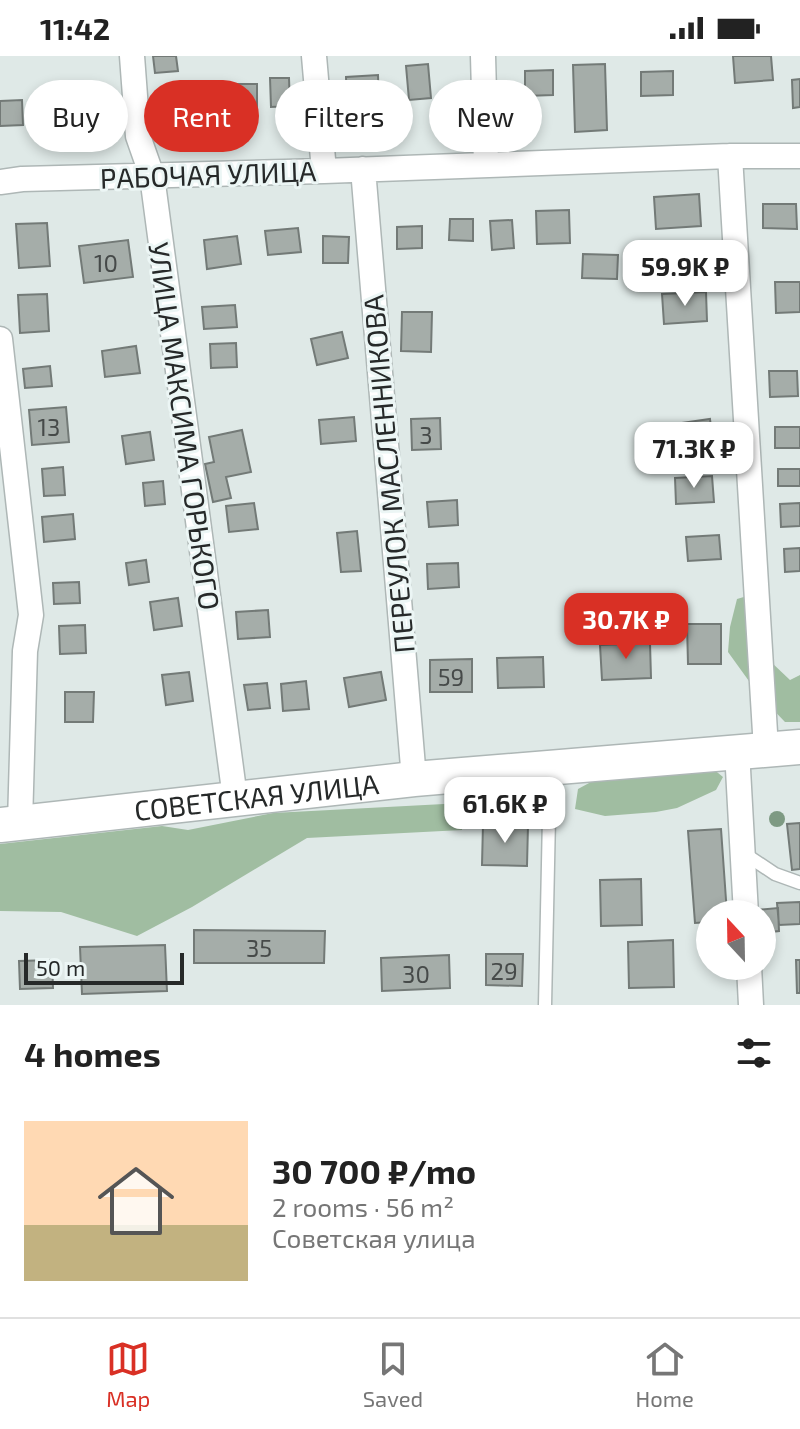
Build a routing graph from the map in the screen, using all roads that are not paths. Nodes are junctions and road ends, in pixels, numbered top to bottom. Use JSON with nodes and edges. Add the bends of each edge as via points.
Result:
{"nodes":[{"id":1,"x":132,"y":56,"type":"edge"},
{"id":2,"x":314,"y":56,"type":"edge"},
{"id":3,"x":483,"y":56,"type":"edge"},
{"id":4,"x":730,"y":156,"type":"junction"},
{"id":5,"x":800,"y":156,"type":"edge"},
{"id":6,"x":486,"y":165,"type":"junction"},
{"id":7,"x":363,"y":169,"type":"junction"},
{"id":8,"x":324,"y":171,"type":"junction"},
{"id":9,"x":152,"y":176,"type":"junction"},
{"id":10,"x":0,"y":182,"type":"edge"},
{"id":11,"x":0,"y":339,"type":"edge"},
{"id":12,"x":800,"y":747,"type":"edge"},
{"id":13,"x":751,"y":750,"type":"junction"},
{"id":14,"x":550,"y":767,"type":"junction"},
{"id":15,"x":414,"y":779,"type":"junction"},
{"id":16,"x":235,"y":798,"type":"junction"},
{"id":17,"x":10,"y":824,"type":"edge"},
{"id":18,"x":742,"y":852,"type":"junction"},
{"id":19,"x":800,"y":883,"type":"edge"},
{"id":20,"x":745,"y":900,"type":"edge"},
{"id":21,"x":750,"y":980,"type":"edge"},
{"id":22,"x":545,"y":1005,"type":"edge"},
{"id":23,"x":751,"y":1005,"type":"edge"}],
"edges":[{"from":1,"to":9,"type":"street","name":"УЛИЦА МАКСИМА ГОРЬКОГО","via":[[138,136]]},
{"from":2,"to":8,"type":"street"},
{"from":3,"to":6,"type":"street"},
{"from":4,"to":5,"type":"street","name":"РАБОЧАЯ УЛИЦА"},
{"from":4,"to":6,"type":"street","name":"РАБОЧАЯ УЛИЦА"},
{"from":4,"to":13,"type":"street"},
{"from":6,"to":7,"type":"street","name":"РАБОЧАЯ УЛИЦА"},
{"from":7,"to":8,"type":"street","name":"РАБОЧАЯ УЛИЦА"},
{"from":7,"to":15,"type":"street","name":"ПЕРЕУЛОК МАСЛЕННИКОВА"},
{"from":8,"to":9,"type":"street","name":"РАБОЧАЯ УЛИЦА"},
{"from":9,"to":10,"type":"street","name":"РАБОЧАЯ УЛИЦА"},
{"from":9,"to":16,"type":"street","name":"УЛИЦА МАКСИМА ГОРЬКОГО"},
{"from":11,"to":17,"type":"street","via":[[31,615]]},
{"from":12,"to":13,"type":"main road","name":"СОВЕТСКАЯ УЛИЦА"},
{"from":13,"to":14,"type":"main road","name":"СОВЕТСКАЯ УЛИЦА"},
{"from":13,"to":18,"type":"street"},
{"from":14,"to":15,"type":"main road","name":"СОВЕТСКАЯ УЛИЦА"},
{"from":14,"to":22,"type":"lane"},
{"from":15,"to":16,"type":"main road","name":"СОВЕТСКАЯ УЛИЦА"},
{"from":16,"to":17,"type":"main road","name":"СОВЕТСКАЯ УЛИЦА"},
{"from":18,"to":19,"type":"lane"},
{"from":18,"to":20,"type":"street"},
{"from":21,"to":23,"type":"street"}]}
